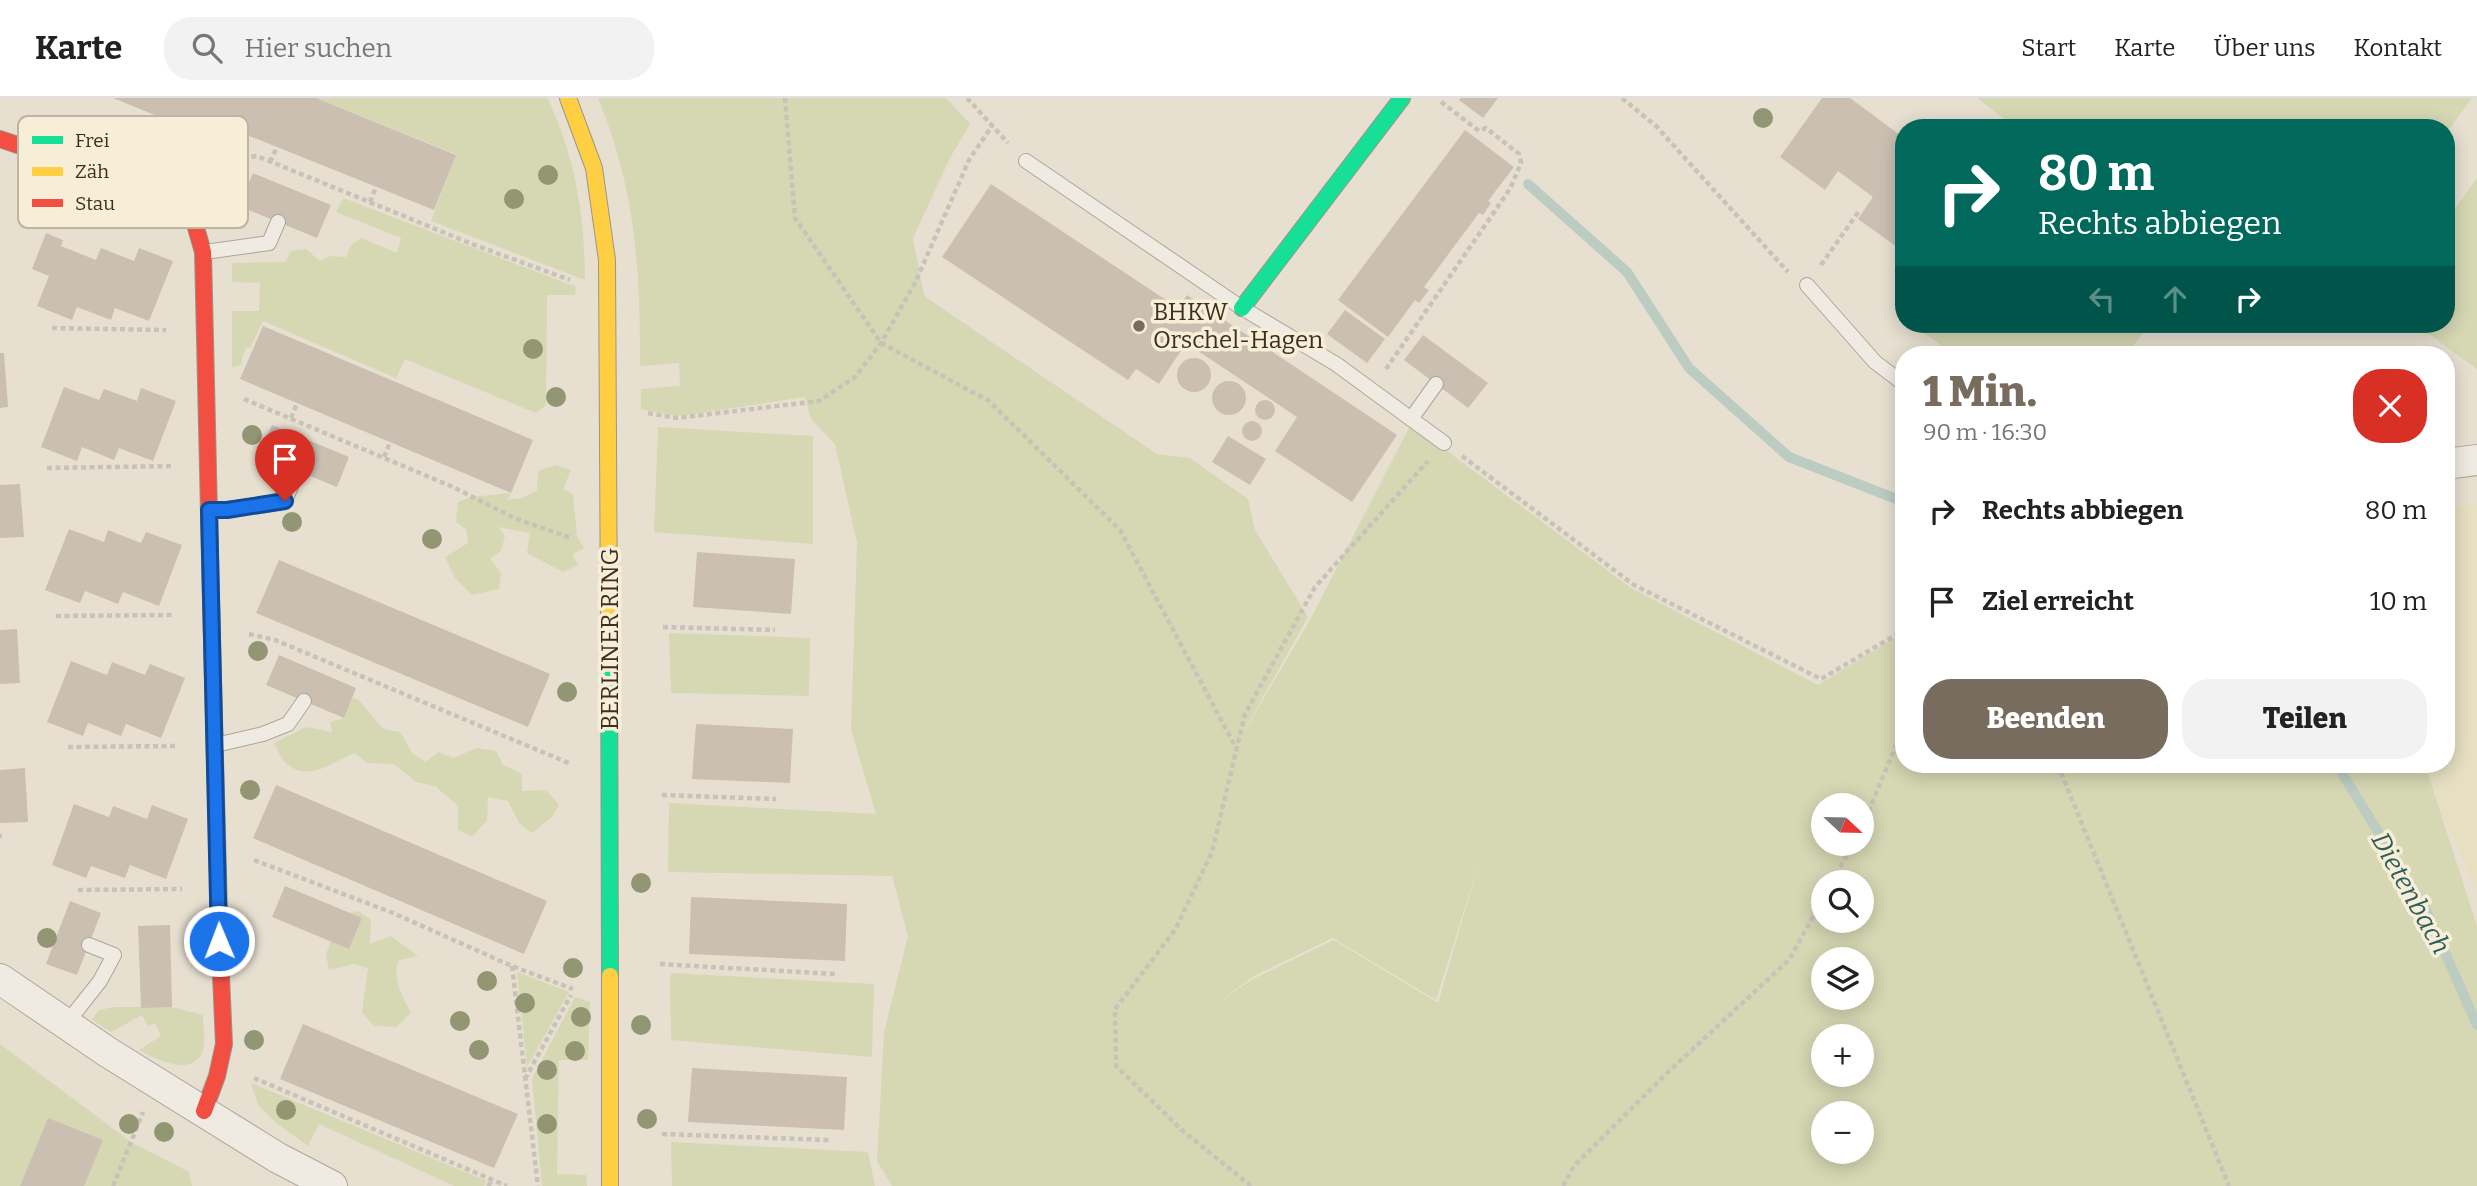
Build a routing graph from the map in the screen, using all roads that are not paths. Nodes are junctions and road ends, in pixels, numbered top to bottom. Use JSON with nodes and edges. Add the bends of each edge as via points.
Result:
{"nodes":[{"id":1,"x":568,"y":98,"type":"edge"},
{"id":2,"x":1402,"y":98,"type":"edge"},
{"id":3,"x":0,"y":139,"type":"edge"},
{"id":4,"x":18,"y":145,"type":"edge"},
{"id":5,"x":1026,"y":161,"type":"road end"},
{"id":6,"x":278,"y":222,"type":"dead end"},
{"id":7,"x":199,"y":228,"type":"edge"},
{"id":8,"x":204,"y":252,"type":"junction"},
{"id":9,"x":1807,"y":285,"type":"road end"},
{"id":10,"x":1242,"y":308,"type":"junction"},
{"id":11,"x":1895,"y":377,"type":"edge"},
{"id":12,"x":1436,"y":384,"type":"dead end"},
{"id":13,"x":1411,"y":419,"type":"junction"},
{"id":14,"x":1444,"y":443,"type":"road end"},
{"id":15,"x":2477,"y":460,"type":"edge"},
{"id":16,"x":2455,"y":463,"type":"edge"},
{"id":17,"x":297,"y":471,"type":"dead end"},
{"id":18,"x":209,"y":510,"type":"junction"},
{"id":19,"x":304,"y":701,"type":"dead end"},
{"id":20,"x":215,"y":746,"type":"junction"},
{"id":21,"x":89,"y":945,"type":"dead end"},
{"id":22,"x":0,"y":979,"type":"edge"},
{"id":23,"x":66,"y":1024,"type":"junction"},
{"id":24,"x":204,"y":1111,"type":"junction"},
{"id":25,"x":332,"y":1186,"type":"edge"},
{"id":26,"x":610,"y":1186,"type":"edge"}],
"edges":[{"from":1,"to":26,"type":"street","name":"BERLINER RING","via":[[583,128],[603,201],[609,286]]},
{"from":2,"to":10,"type":"street"},
{"from":3,"to":4,"type":"street"},
{"from":5,"to":10,"type":"lane"},
{"from":6,"to":8,"type":"lane","via":[[269,243]]},
{"from":7,"to":8,"type":"street"},
{"from":8,"to":18,"type":"street"},
{"from":9,"to":11,"type":"lane","via":[[1875,362]]},
{"from":10,"to":13,"type":"lane","via":[[1336,365]]},
{"from":12,"to":13,"type":"lane"},
{"from":13,"to":14,"type":"lane"},
{"from":15,"to":16,"type":"street"},
{"from":17,"to":18,"type":"lane","via":[[285,501]]},
{"from":18,"to":20,"type":"street"},
{"from":19,"to":20,"type":"lane","via":[[288,724]]},
{"from":20,"to":24,"type":"street","via":[[224,1044]]},
{"from":21,"to":23,"type":"lane","via":[[114,955]]},
{"from":22,"to":23,"type":"street"},
{"from":23,"to":24,"type":"street"},
{"from":24,"to":25,"type":"street"}]}
